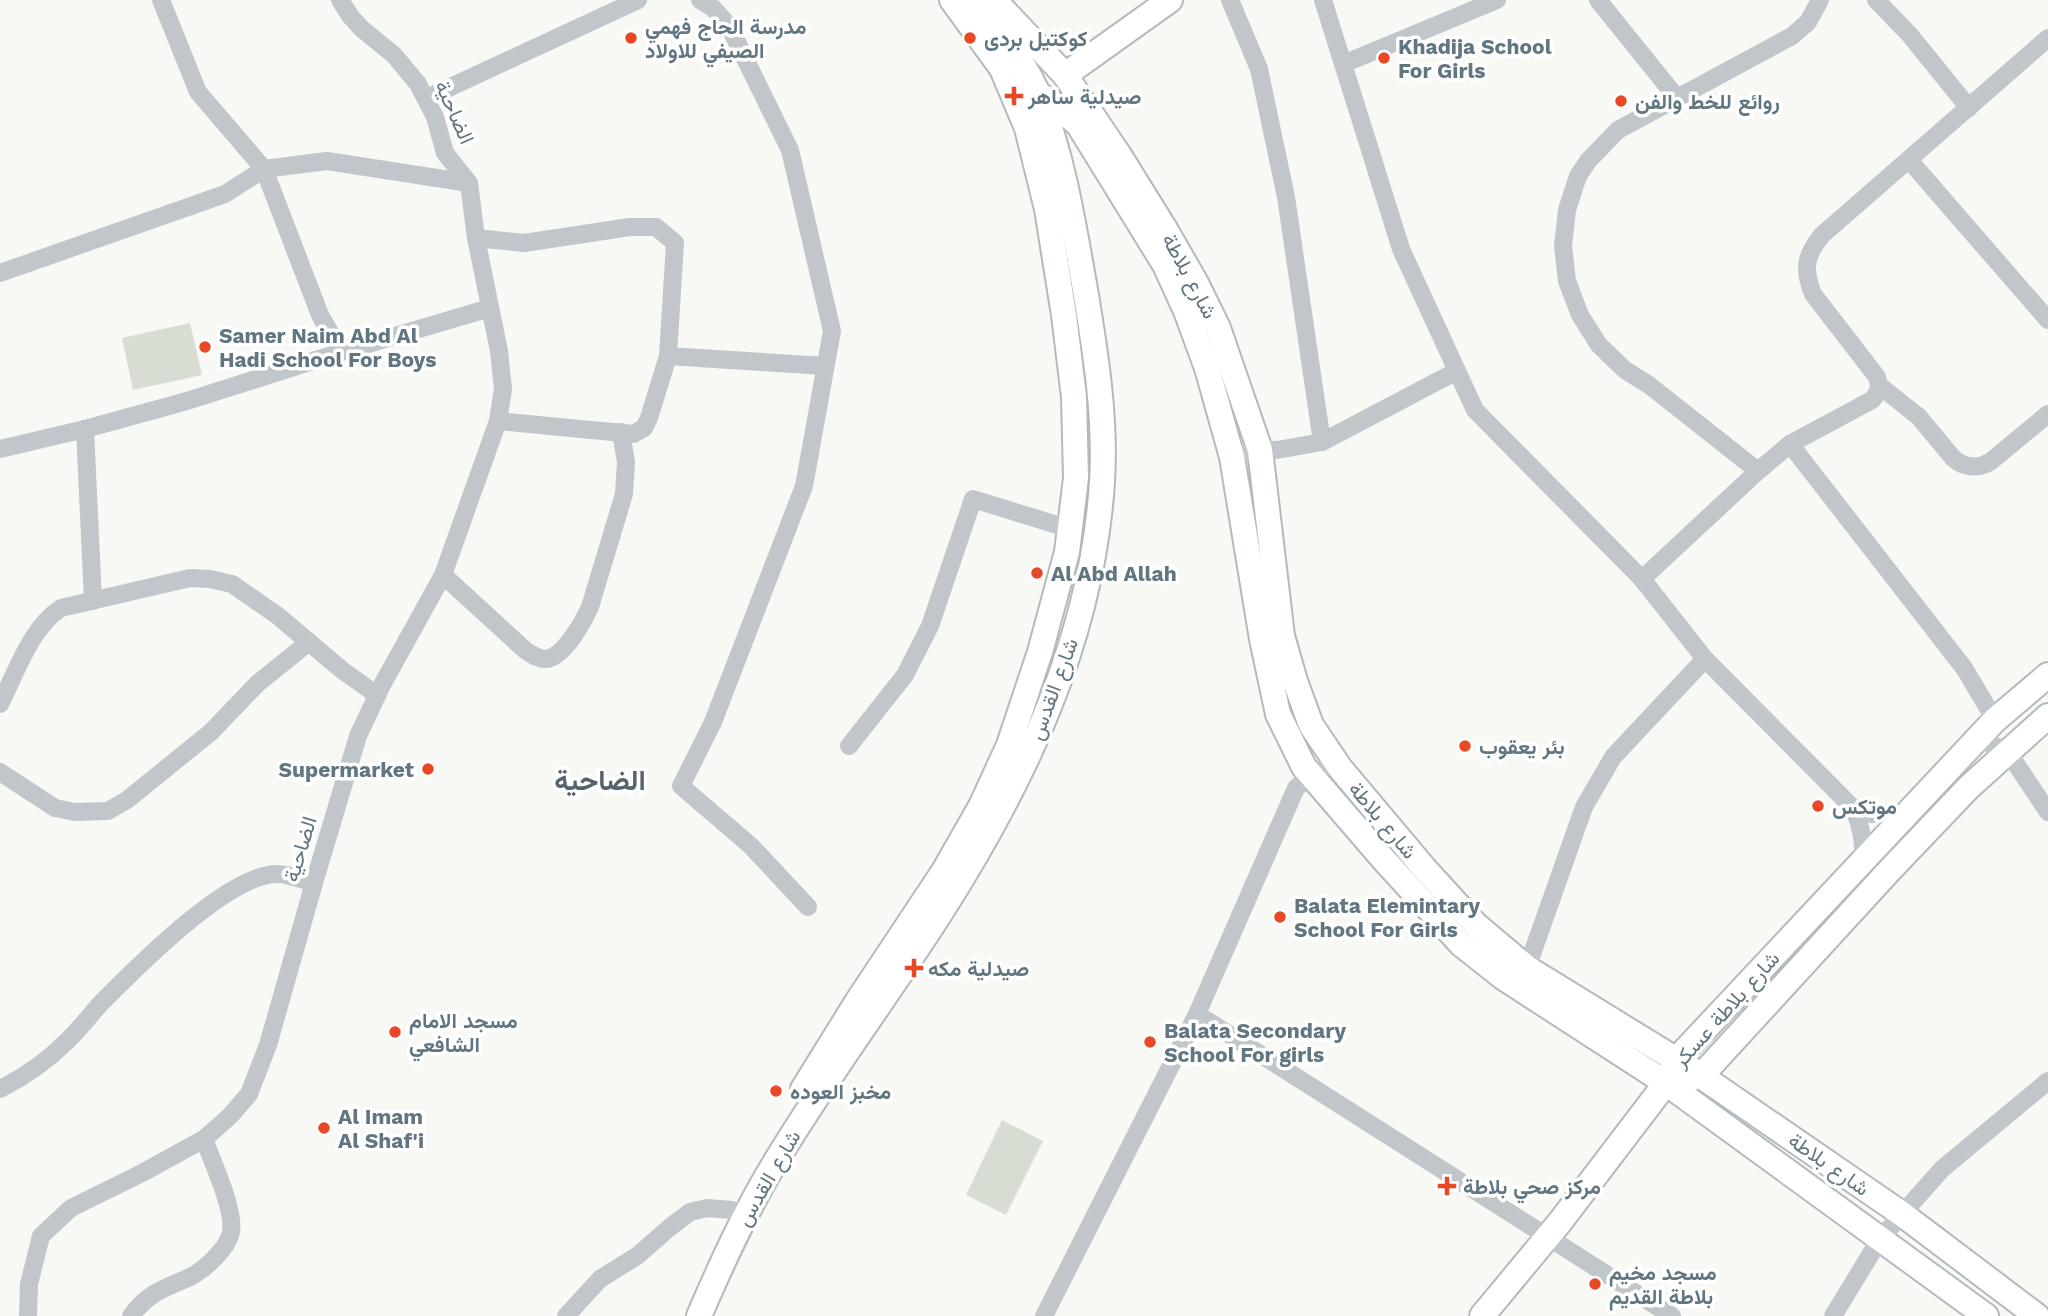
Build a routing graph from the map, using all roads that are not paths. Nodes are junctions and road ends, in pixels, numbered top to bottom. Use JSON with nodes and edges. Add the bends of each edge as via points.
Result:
{"nodes":[{"id":1,"x":161,"y":0,"type":"edge"},
{"id":2,"x":340,"y":0,"type":"edge"},
{"id":3,"x":638,"y":0,"type":"edge"},
{"id":4,"x":700,"y":0,"type":"edge"},
{"id":5,"x":952,"y":0,"type":"edge"},
{"id":6,"x":976,"y":0,"type":"edge"},
{"id":7,"x":994,"y":0,"type":"edge"},
{"id":8,"x":1170,"y":0,"type":"edge"},
{"id":9,"x":1230,"y":0,"type":"edge"},
{"id":10,"x":1324,"y":0,"type":"edge"},
{"id":11,"x":1497,"y":0,"type":"edge"},
{"id":12,"x":1598,"y":0,"type":"edge"},
{"id":13,"x":1820,"y":0,"type":"edge"},
{"id":14,"x":1876,"y":0,"type":"edge"},
{"id":15,"x":2048,"y":38,"type":"edge"},
{"id":16,"x":1343,"y":64,"type":"junction"},
{"id":17,"x":1003,"y":70,"type":"junction"},
{"id":18,"x":1065,"y":75,"type":"junction"},
{"id":19,"x":1033,"y":91,"type":"junction"},
{"id":20,"x":427,"y":98,"type":"junction"},
{"id":21,"x":1677,"y":98,"type":"junction"},
{"id":22,"x":1969,"y":108,"type":"junction"},
{"id":23,"x":1909,"y":160,"type":"junction"},
{"id":24,"x":264,"y":169,"type":"junction"},
{"id":25,"x":469,"y":183,"type":"junction"},
{"id":26,"x":476,"y":238,"type":"junction"},
{"id":27,"x":0,"y":273,"type":"edge"},
{"id":28,"x":490,"y":308,"type":"junction"},
{"id":29,"x":2048,"y":320,"type":"edge"},
{"id":30,"x":341,"y":352,"type":"junction"},
{"id":31,"x":668,"y":356,"type":"junction"},
{"id":32,"x":825,"y":366,"type":"junction"},
{"id":33,"x":1457,"y":371,"type":"junction"},
{"id":34,"x":1880,"y":386,"type":"junction"},
{"id":35,"x":2048,"y":414,"type":"edge"},
{"id":36,"x":498,"y":421,"type":"junction"},
{"id":37,"x":85,"y":429,"type":"junction"},
{"id":38,"x":621,"y":432,"type":"junction"},
{"id":39,"x":1322,"y":442,"type":"junction"},
{"id":40,"x":1790,"y":444,"type":"junction"},
{"id":41,"x":0,"y":449,"type":"edge"},
{"id":42,"x":1260,"y":450,"type":"junction"},
{"id":43,"x":1232,"y":457,"type":"junction"},
{"id":44,"x":1758,"y":471,"type":"junction"},
{"id":45,"x":1070,"y":529,"type":"junction"},
{"id":46,"x":443,"y":575,"type":"junction"},
{"id":47,"x":1642,"y":579,"type":"junction"},
{"id":48,"x":93,"y":601,"type":"junction"},
{"id":49,"x":310,"y":642,"type":"junction"},
{"id":50,"x":1705,"y":659,"type":"junction"},
{"id":51,"x":2048,"y":675,"type":"edge"},
{"id":52,"x":377,"y":695,"type":"junction"},
{"id":53,"x":0,"y":704,"type":"edge"},
{"id":54,"x":2048,"y":716,"type":"edge"},
{"id":55,"x":1987,"y":729,"type":"junction"},
{"id":56,"x":849,"y":746,"type":"dead end"},
{"id":57,"x":2008,"y":752,"type":"junction"},
{"id":58,"x":1336,"y":762,"type":"junction"},
{"id":59,"x":0,"y":772,"type":"edge"},
{"id":60,"x":1311,"y":775,"type":"junction"},
{"id":61,"x":1854,"y":809,"type":"junction"},
{"id":62,"x":1908,"y":812,"type":"junction"},
{"id":63,"x":2048,"y":812,"type":"edge"},
{"id":64,"x":1863,"y":860,"type":"junction"},
{"id":65,"x":314,"y":883,"type":"junction"},
{"id":66,"x":808,"y":907,"type":"dead end"},
{"id":67,"x":1527,"y":968,"type":"junction"},
{"id":68,"x":1197,"y":1014,"type":"junction"},
{"id":69,"x":1676,"y":1060,"type":"junction"},
{"id":70,"x":1701,"y":1076,"type":"junction"},
{"id":71,"x":2048,"y":1081,"type":"edge"},
{"id":72,"x":1666,"y":1083,"type":"junction"},
{"id":73,"x":0,"y":1088,"type":"edge"},
{"id":74,"x":204,"y":1139,"type":"junction"},
{"id":75,"x":732,"y":1210,"type":"junction"},
{"id":76,"x":1902,"y":1214,"type":"junction"},
{"id":77,"x":1547,"y":1238,"type":"junction"},
{"id":78,"x":1880,"y":1239,"type":"junction"},
{"id":79,"x":28,"y":1316,"type":"edge"},
{"id":80,"x":131,"y":1316,"type":"edge"},
{"id":81,"x":566,"y":1316,"type":"edge"},
{"id":82,"x":684,"y":1316,"type":"edge"},
{"id":83,"x":699,"y":1316,"type":"edge"},
{"id":84,"x":1044,"y":1316,"type":"edge"},
{"id":85,"x":1482,"y":1316,"type":"edge"},
{"id":86,"x":1672,"y":1316,"type":"edge"},
{"id":87,"x":1833,"y":1316,"type":"edge"},
{"id":88,"x":1986,"y":1316,"type":"edge"},
{"id":89,"x":2037,"y":1316,"type":"edge"}],
"edges":[{"from":1,"to":24,"type":"street","via":[[198,92]]},
{"from":2,"to":20,"type":"street","name":"الضاحية","via":[[362,29],[407,69]]},
{"from":3,"to":20,"type":"street"},
{"from":4,"to":32,"type":"street","via":[[729,26],[790,150],[831,331]]},
{"from":5,"to":17,"type":"main road"},
{"from":6,"to":19,"type":"main road","name":"شارع القدس","via":[[1010,45]]},
{"from":7,"to":18,"type":"main road","name":"شارع بلاطة"},
{"from":8,"to":18,"type":"main road"},
{"from":9,"to":39,"type":"street","via":[[1259,69],[1286,197]]},
{"from":10,"to":16,"type":"street"},
{"from":11,"to":16,"type":"street"},
{"from":12,"to":21,"type":"street"},
{"from":13,"to":21,"type":"street","via":[[1808,22],[1792,36]]},
{"from":14,"to":22,"type":"street"},
{"from":15,"to":22,"type":"street"},
{"from":16,"to":33,"type":"street","via":[[1401,249]]},
{"from":17,"to":19,"type":"main road","name":"شارع بلاطة"},
{"from":17,"to":45,"type":"main road","name":"شارع القدس","via":[[1027,128],[1047,209],[1064,314],[1074,397],[1076,478]]},
{"from":18,"to":42,"type":"main road","name":"شارع بلاطة","via":[[1196,283],[1218,328]]},
{"from":19,"to":43,"type":"main road","name":"شارع بلاطة","via":[[1078,124],[1165,265],[1207,368]]},
{"from":19,"to":83,"type":"main road","name":"شارع القدس","via":[[1053,137],[1069,197],[1101,417],[1097,531],[1069,653],[1023,768],[976,855],[772,1167],[730,1243]]},
{"from":20,"to":25,"type":"street","name":"الضاحية","via":[[445,153]]},
{"from":21,"to":44,"type":"street","via":[[1618,130],[1578,176],[1567,210],[1563,246],[1567,281],[1580,315],[1599,345]]},
{"from":22,"to":23,"type":"street"},
{"from":23,"to":29,"type":"street"},
{"from":23,"to":34,"type":"street","via":[[1822,235],[1807,263],[1813,294]]},
{"from":24,"to":25,"type":"street","via":[[327,161]]},
{"from":24,"to":27,"type":"street","via":[[225,194]]},
{"from":24,"to":30,"type":"street","via":[[320,315]]},
{"from":25,"to":26,"type":"street","name":"الضاحية"},
{"from":26,"to":28,"type":"street","name":"الضاحية"},
{"from":26,"to":31,"type":"street","via":[[524,243],[630,227],[656,228],[675,243]]},
{"from":28,"to":30,"type":"street"},
{"from":28,"to":36,"type":"street","name":"الضاحية","via":[[503,389]]},
{"from":30,"to":37,"type":"street"},
{"from":31,"to":32,"type":"street"},
{"from":31,"to":38,"type":"street","via":[[644,428],[633,434]]},
{"from":32,"to":66,"type":"street","via":[[804,486],[713,722],[681,786],[751,846]]},
{"from":33,"to":39,"type":"street"},
{"from":33,"to":47,"type":"street","via":[[1475,410]]},
{"from":34,"to":35,"type":"street","via":[[1919,417],[1953,458],[1969,467],[1990,462]]},
{"from":34,"to":40,"type":"street","via":[[1872,400]]},
{"from":36,"to":38,"type":"street"},
{"from":36,"to":46,"type":"street","name":"الضاحية"},
{"from":37,"to":41,"type":"street"},
{"from":37,"to":48,"type":"street"},
{"from":38,"to":46,"type":"street","via":[[626,462],[624,494],[590,607],[560,652],[548,659],[525,650]]},
{"from":39,"to":42,"type":"street"},
{"from":40,"to":44,"type":"street"},
{"from":40,"to":55,"type":"street","via":[[1964,668]]},
{"from":42,"to":43,"type":"street"},
{"from":42,"to":58,"type":"main road","name":"شارع بلاطة","via":[[1282,636],[1311,724]]},
{"from":43,"to":60,"type":"main road","name":"شارع بلاطة","via":[[1278,714]]},
{"from":44,"to":47,"type":"street"},
{"from":45,"to":56,"type":"street","via":[[972,499],[930,626],[905,675]]},
{"from":45,"to":75,"type":"main road","name":"شارع القدس","via":[[1040,652],[1009,745],[981,806],[779,1127]]},
{"from":46,"to":52,"type":"street","name":"الضاحية"},
{"from":47,"to":50,"type":"street"},
{"from":48,"to":49,"type":"street","via":[[190,578],[223,581]]},
{"from":48,"to":53,"type":"street","via":[[48,616]]},
{"from":49,"to":52,"type":"street"},
{"from":49,"to":59,"type":"street","via":[[257,684],[211,732],[108,811],[55,808]]},
{"from":50,"to":61,"type":"street"},
{"from":50,"to":67,"type":"street","via":[[1613,757],[1584,807]]},
{"from":51,"to":55,"type":"main road","name":"شارع بلاطة عسكر"},
{"from":52,"to":65,"type":"street","name":"الضاحية","via":[[358,736]]},
{"from":54,"to":57,"type":"main road","name":"شارع بلاطة عسكر"},
{"from":55,"to":57,"type":"street"},
{"from":55,"to":62,"type":"main road","name":"شارع بلاطة عسكر"},
{"from":57,"to":63,"type":"street"},
{"from":57,"to":70,"type":"main road","name":"شارع بلاطة عسكر","via":[[1969,787]]},
{"from":58,"to":60,"type":"street"},
{"from":58,"to":67,"type":"main road","name":"شارع بلاطة","via":[[1476,925]]},
{"from":60,"to":68,"type":"street","via":[[1296,788]]},
{"from":60,"to":72,"type":"main road","name":"شارع بلاطة","via":[[1461,944],[1504,978]]},
{"from":61,"to":62,"type":"street","via":[[1872,814]]},
{"from":61,"to":64,"type":"street","via":[[1864,842]]},
{"from":62,"to":64,"type":"main road","name":"شارع بلاطة عسكر"},
{"from":64,"to":69,"type":"main road","name":"شارع بلاطة عسكر"},
{"from":65,"to":73,"type":"street","via":[[278,874],[248,880],[227,893],[170,937],[65,1043],[20,1079]]},
{"from":65,"to":74,"type":"street","name":"الضاحية","via":[[268,1045],[249,1094]]},
{"from":67,"to":69,"type":"main road","name":"شارع بلاطة"},
{"from":68,"to":77,"type":"street"},
{"from":68,"to":84,"type":"street"},
{"from":69,"to":70,"type":"main road","name":"شارع بلاطة"},
{"from":69,"to":72,"type":"main road","name":"شارع بلاطة عسكر"},
{"from":70,"to":72,"type":"main road","name":"شارع بلاطة عسكر"},
{"from":70,"to":76,"type":"main road","name":"شارع بلاطة"},
{"from":71,"to":76,"type":"street","via":[[1942,1169]]},
{"from":72,"to":77,"type":"main road"},
{"from":72,"to":78,"type":"main road","name":"شارع بلاطة"},
{"from":74,"to":79,"type":"street","name":"الضاحية","via":[[71,1208],[41,1236],[29,1284]]},
{"from":74,"to":80,"type":"street","via":[[229,1208],[231,1233],[218,1256],[192,1276],[141,1302]]},
{"from":75,"to":81,"type":"street","via":[[690,1212],[637,1256],[600,1279]]},
{"from":75,"to":82,"type":"main road","name":"شارع القدس"},
{"from":76,"to":78,"type":"street"},
{"from":76,"to":89,"type":"main road","name":"شارع بلاطة"},
{"from":77,"to":85,"type":"main road"},
{"from":77,"to":86,"type":"street"},
{"from":78,"to":87,"type":"street"},
{"from":78,"to":88,"type":"main road","name":"شارع بلاطة"}]}
